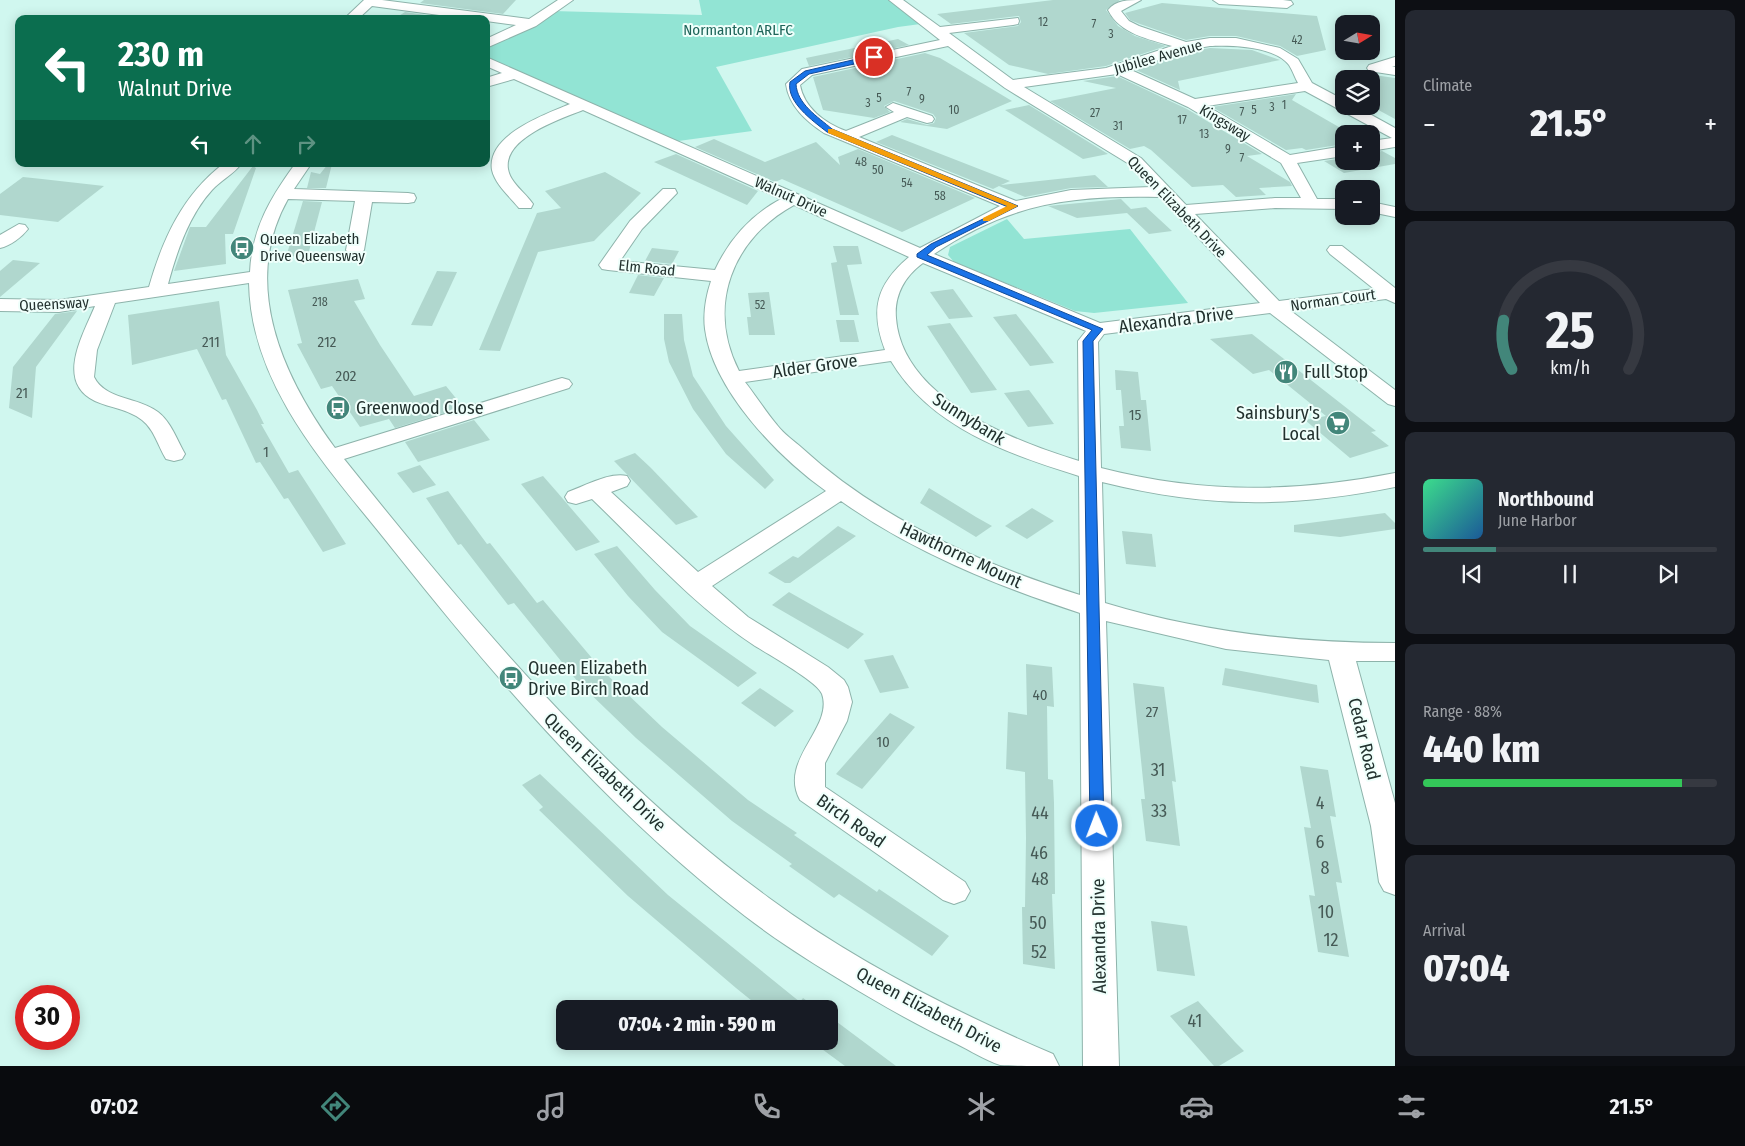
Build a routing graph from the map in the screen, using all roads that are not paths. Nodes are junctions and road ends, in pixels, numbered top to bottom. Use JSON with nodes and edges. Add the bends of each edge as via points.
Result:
{"nodes":[{"id":1,"x":567,"y":0,"type":"edge"},
{"id":2,"x":895,"y":0,"type":"edge"},
{"id":3,"x":1135,"y":0,"type":"edge"},
{"id":4,"x":1219,"y":0,"type":"edge"},
{"id":5,"x":1287,"y":5,"type":"edge"},
{"id":6,"x":354,"y":15,"type":"edge"},
{"id":7,"x":469,"y":15,"type":"edge"},
{"id":8,"x":490,"y":18,"type":"edge"},
{"id":9,"x":1013,"y":22,"type":"dead end"},
{"id":10,"x":531,"y":23,"type":"junction"},
{"id":11,"x":938,"y":31,"type":"junction"},
{"id":12,"x":952,"y":41,"type":"junction"},
{"id":13,"x":490,"y":42,"type":"edge"},
{"id":14,"x":1186,"y":46,"type":"junction"},
{"id":15,"x":1395,"y":62,"type":"edge"},
{"id":16,"x":490,"y":63,"type":"edge"},
{"id":17,"x":1118,"y":69,"type":"junction"},
{"id":18,"x":1395,"y":70,"type":"edge"},
{"id":19,"x":514,"y":74,"type":"junction"},
{"id":20,"x":490,"y":82,"type":"edge"},
{"id":21,"x":1010,"y":85,"type":"junction"},
{"id":22,"x":1307,"y":86,"type":"junction"},
{"id":23,"x":584,"y":104,"type":"junction"},
{"id":24,"x":1193,"y":104,"type":"junction"},
{"id":25,"x":889,"y":105,"type":"dead end"},
{"id":26,"x":907,"y":112,"type":"junction"},
{"id":27,"x":927,"y":119,"type":"dead end"},
{"id":28,"x":1395,"y":134,"type":"edge"},
{"id":29,"x":845,"y":138,"type":"junction"},
{"id":30,"x":1395,"y":142,"type":"edge"},
{"id":31,"x":1380,"y":144,"type":"edge"},
{"id":32,"x":1335,"y":152,"type":"edge"},
{"id":33,"x":1287,"y":160,"type":"junction"},
{"id":34,"x":229,"y":167,"type":"edge"},
{"id":35,"x":301,"y":167,"type":"edge"},
{"id":36,"x":1166,"y":192,"type":"junction"},
{"id":37,"x":281,"y":194,"type":"junction"},
{"id":38,"x":669,"y":194,"type":"dead end"},
{"id":39,"x":364,"y":197,"type":"junction"},
{"id":40,"x":408,"y":198,"type":"dead end"},
{"id":41,"x":793,"y":198,"type":"junction"},
{"id":42,"x":542,"y":200,"type":"dead end"},
{"id":43,"x":1311,"y":202,"type":"junction"},
{"id":44,"x":1335,"y":203,"type":"edge"},
{"id":45,"x":1014,"y":206,"type":"junction"},
{"id":46,"x":1380,"y":209,"type":"edge"},
{"id":47,"x":1182,"y":210,"type":"junction"},
{"id":48,"x":1395,"y":212,"type":"edge"},
{"id":49,"x":19,"y":228,"type":"dead end"},
{"id":50,"x":0,"y":243,"type":"edge"},
{"id":51,"x":355,"y":250,"type":"dead end"},
{"id":52,"x":1336,"y":250,"type":"dead end"},
{"id":53,"x":920,"y":256,"type":"junction"},
{"id":54,"x":258,"y":276,"type":"junction"},
{"id":55,"x":720,"y":276,"type":"junction"},
{"id":56,"x":157,"y":292,"type":"junction"},
{"id":57,"x":1392,"y":295,"type":"edge"},
{"id":58,"x":107,"y":300,"type":"junction"},
{"id":59,"x":0,"y":305,"type":"edge"},
{"id":60,"x":1275,"y":308,"type":"junction"},
{"id":61,"x":1098,"y":329,"type":"junction"},
{"id":62,"x":897,"y":354,"type":"junction"},
{"id":63,"x":732,"y":378,"type":"junction"},
{"id":64,"x":562,"y":384,"type":"dead end"},
{"id":65,"x":1395,"y":400,"type":"edge"},
{"id":66,"x":174,"y":454,"type":"dead end"},
{"id":67,"x":331,"y":456,"type":"junction"},
{"id":68,"x":1090,"y":473,"type":"junction"},
{"id":69,"x":1395,"y":480,"type":"edge"},
{"id":70,"x":597,"y":489,"type":"dead end"},
{"id":71,"x":841,"y":491,"type":"junction"},
{"id":72,"x":696,"y":585,"type":"junction"},
{"id":73,"x":1093,"y":607,"type":"junction"},
{"id":74,"x":1395,"y":652,"type":"edge"},
{"id":75,"x":1340,"y":653,"type":"junction"},
{"id":76,"x":1390,"y":826,"type":"edge"},
{"id":77,"x":1395,"y":882,"type":"edge"},
{"id":78,"x":954,"y":891,"type":"dead end"},
{"id":79,"x":1041,"y":1066,"type":"edge"},
{"id":80,"x":1102,"y":1066,"type":"edge"}],
"edges":[{"from":1,"to":10,"type":"street"},
{"from":2,"to":11,"type":"street","name":"Queen Elizabeth Drive"},
{"from":3,"to":14,"type":"street","via":[[1117,6],[1114,10],[1119,21],[1144,33]]},
{"from":4,"to":5,"type":"street"},
{"from":6,"to":7,"type":"street","via":[[369,2]]},
{"from":8,"to":10,"type":"street"},
{"from":9,"to":11,"type":"street"},
{"from":10,"to":13,"type":"street"},
{"from":11,"to":12,"type":"street","name":"Queen Elizabeth Drive"},
{"from":12,"to":21,"type":"street","name":"Queen Elizabeth Drive"},
{"from":12,"to":29,"type":"street","via":[[821,68],[798,78],[793,84],[793,91],[805,110],[823,126]]},
{"from":14,"to":17,"type":"street","name":"Jubilee Avenue"},
{"from":14,"to":22,"type":"street","name":"Jubilee Avenue","via":[[1221,41],[1272,50],[1296,64],[1300,78]]},
{"from":15,"to":18,"type":"street","via":[[1374,68]]},
{"from":16,"to":19,"type":"street","name":"Walnut Drive"},
{"from":17,"to":21,"type":"street","name":"Jubilee Avenue"},
{"from":17,"to":24,"type":"street","name":"Kingsway"},
{"from":19,"to":20,"type":"street"},
{"from":19,"to":23,"type":"street","name":"Walnut Drive"},
{"from":21,"to":36,"type":"street","name":"Queen Elizabeth Drive","via":[[1119,150]]},
{"from":22,"to":24,"type":"street"},
{"from":22,"to":28,"type":"street"},
{"from":23,"to":41,"type":"street","name":"Walnut Drive"},
{"from":23,"to":42,"type":"street","via":[[530,127],[505,149],[499,167],[517,205]]},
{"from":24,"to":33,"type":"street","name":"Kingsway"},
{"from":25,"to":26,"type":"street"},
{"from":26,"to":27,"type":"street"},
{"from":26,"to":29,"type":"street"},
{"from":29,"to":45,"type":"street"},
{"from":30,"to":31,"type":"street"},
{"from":32,"to":33,"type":"street"},
{"from":33,"to":43,"type":"street","name":"Kingsway"},
{"from":34,"to":56,"type":"street","via":[[204,188],[182,220],[168,250]]},
{"from":35,"to":37,"type":"street","name":"Queen Elizabeth Drive"},
{"from":36,"to":45,"type":"street","name":"Sunnybank","via":[[1082,193]]},
{"from":36,"to":47,"type":"street","name":"Queen Elizabeth Drive"},
{"from":37,"to":39,"type":"street"},
{"from":37,"to":54,"type":"street","name":"Queen Elizabeth Drive","via":[[265,233]]},
{"from":38,"to":55,"type":"street","name":"Elm Road","via":[[636,225],[608,265]]},
{"from":39,"to":40,"type":"street"},
{"from":39,"to":51,"type":"street"},
{"from":41,"to":53,"type":"street","name":"Walnut Drive"},
{"from":41,"to":55,"type":"street","name":"Hawthorne Mount","via":[[778,205],[748,232]]},
{"from":43,"to":44,"type":"street"},
{"from":43,"to":47,"type":"street"},
{"from":45,"to":53,"type":"street","name":"Sunnybank"},
{"from":46,"to":48,"type":"street"},
{"from":47,"to":60,"type":"street","name":"Queen Elizabeth Drive"},
{"from":49,"to":50,"type":"street"},
{"from":52,"to":57,"type":"street","name":"Norman Court"},
{"from":53,"to":61,"type":"street","name":"Walnut Drive"},
{"from":53,"to":62,"type":"street","name":"Sunnybank","via":[[891,286],[885,304],[888,336]]},
{"from":54,"to":56,"type":"street","name":"Queensway"},
{"from":54,"to":67,"type":"street","name":"Queen Elizabeth Drive","via":[[264,332],[274,360],[290,395]]},
{"from":55,"to":63,"type":"street","name":"Hawthorne Mount","via":[[714,315],[716,338]]},
{"from":56,"to":58,"type":"street","name":"Queensway"},
{"from":57,"to":60,"type":"street","name":"Norman Court"},
{"from":58,"to":59,"type":"street","name":"Queensway","via":[[33,308]]},
{"from":58,"to":66,"type":"street","name":"Queensway","via":[[84,363],[83,377],[89,388],[101,395],[148,414],[158,424]]},
{"from":60,"to":61,"type":"street","name":"Alexandra Drive"},
{"from":60,"to":65,"type":"street","name":"Queen Elizabeth Drive"},
{"from":61,"to":68,"type":"street","name":"Alexandra Drive","via":[[1088,341]]},
{"from":62,"to":63,"type":"street","name":"Alder Grove"},
{"from":62,"to":68,"type":"street","name":"Sunnybank","via":[[926,393],[952,412],[1017,448]]},
{"from":63,"to":71,"type":"street","name":"Hawthorne Mount","via":[[746,402],[771,432]]},
{"from":64,"to":67,"type":"street"},
{"from":67,"to":79,"type":"street","name":"Queen Elizabeth Drive","via":[[434,585],[538,707],[662,830],[758,908],[874,984],[981,1040]]},
{"from":68,"to":69,"type":"street","name":"Sunnybank","via":[[1159,490],[1220,496],[1283,496],[1339,491]]},
{"from":68,"to":73,"type":"street","name":"Alexandra Drive"},
{"from":70,"to":72,"type":"street","name":"Birch Road"},
{"from":71,"to":72,"type":"street"},
{"from":71,"to":73,"type":"street","name":"Hawthorne Mount","via":[[919,539],[1019,583]]},
{"from":72,"to":78,"type":"street","name":"Birch Road","via":[[739,624],[819,674],[834,687],[838,702],[834,721],[811,763],[810,792]]},
{"from":73,"to":75,"type":"street","name":"Hawthorne Mount","via":[[1170,629],[1256,645]]},
{"from":73,"to":80,"type":"street","name":"Alexandra Drive"},
{"from":74,"to":75,"type":"street","name":"Hawthorne Mount"},
{"from":75,"to":76,"type":"street","name":"Cedar Road"},
{"from":76,"to":77,"type":"street","name":"Cedar Road"}]}
